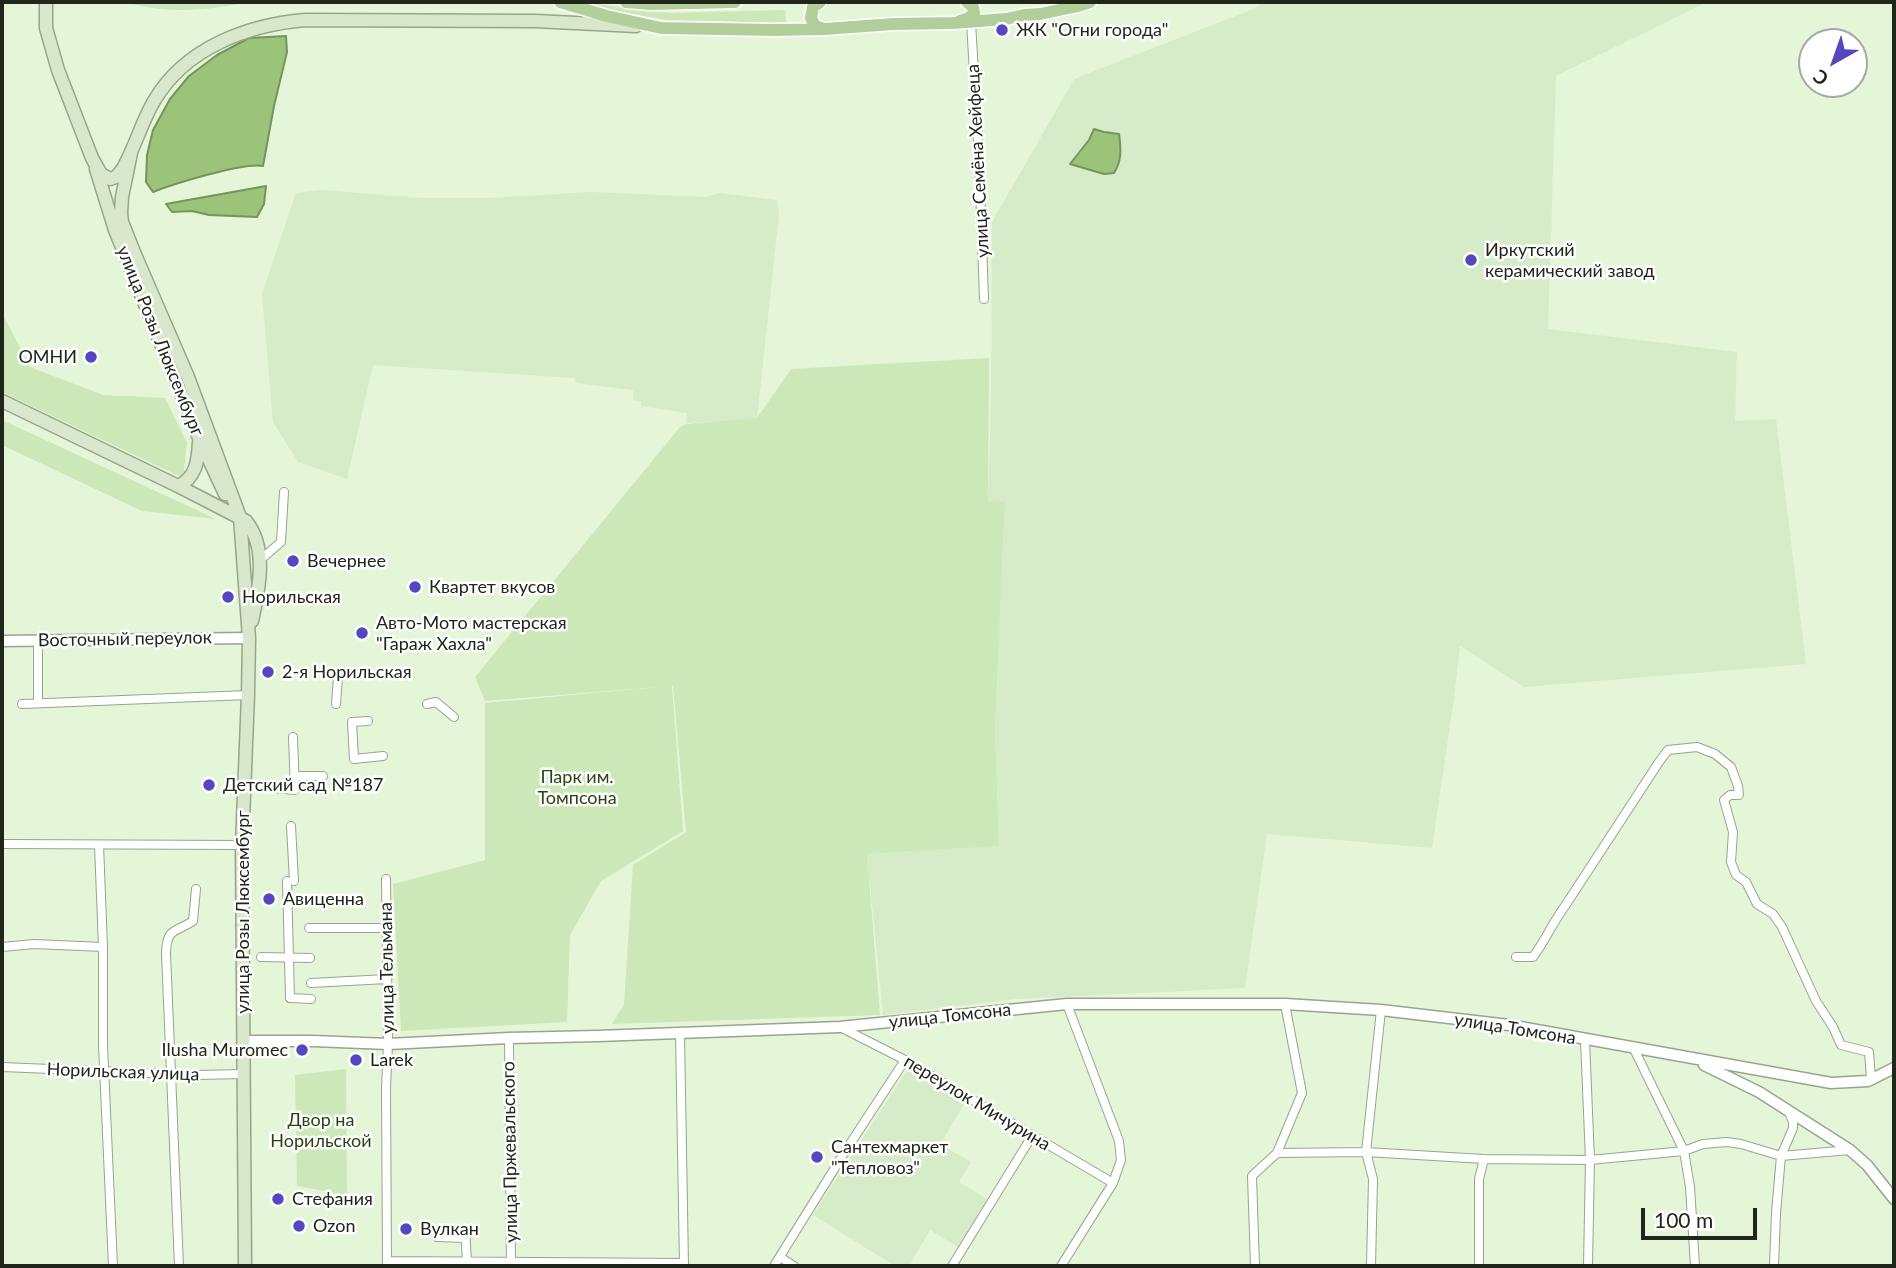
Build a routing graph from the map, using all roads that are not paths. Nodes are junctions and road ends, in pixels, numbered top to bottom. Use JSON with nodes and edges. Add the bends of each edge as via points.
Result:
{"nodes":[{"id":1,"x":46,"y":2,"type":"edge"},
{"id":2,"x":560,"y":2,"type":"edge"},
{"id":3,"x":626,"y":2,"type":"edge"},
{"id":4,"x":734,"y":2,"type":"edge"},
{"id":5,"x":820,"y":2,"type":"edge"},
{"id":6,"x":967,"y":2,"type":"edge"},
{"id":7,"x":1090,"y":2,"type":"edge"},
{"id":8,"x":971,"y":22,"type":"junction"},
{"id":9,"x":953,"y":23,"type":"junction"},
{"id":10,"x":661,"y":28,"type":"junction"},
{"id":11,"x":825,"y":29,"type":"junction"},
{"id":12,"x":131,"y":153,"type":"junction"},
{"id":13,"x":92,"y":159,"type":"junction"},
{"id":14,"x":132,"y":259,"type":"junction"},
{"id":15,"x":984,"y":299,"type":"dead end"},
{"id":16,"x":183,"y":379,"type":"junction"},
{"id":17,"x":2,"y":401,"type":"edge"},
{"id":18,"x":199,"y":438,"type":"junction"},
{"id":19,"x":178,"y":486,"type":"junction"},
{"id":20,"x":284,"y":492,"type":"dead end"},
{"id":21,"x":240,"y":517,"type":"junction"},
{"id":22,"x":259,"y":561,"type":"junction"},
{"id":23,"x":249,"y":638,"type":"junction"},
{"id":24,"x":2,"y":641,"type":"edge"},
{"id":25,"x":38,"y":641,"type":"junction"},
{"id":26,"x":338,"y":677,"type":"dead end"},
{"id":27,"x":248,"y":695,"type":"junction"},
{"id":28,"x":38,"y":702,"type":"junction"},
{"id":29,"x":22,"y":704,"type":"dead end"},
{"id":30,"x":336,"y":704,"type":"dead end"},
{"id":31,"x":426,"y":704,"type":"dead end"},
{"id":32,"x":454,"y":718,"type":"dead end"},
{"id":33,"x":368,"y":721,"type":"dead end"},
{"id":34,"x":293,"y":737,"type":"dead end"},
{"id":35,"x":383,"y":756,"type":"dead end"},
{"id":36,"x":294,"y":776,"type":"junction"},
{"id":37,"x":323,"y":776,"type":"dead end"},
{"id":38,"x":245,"y":785,"type":"junction"},
{"id":39,"x":291,"y":826,"type":"dead end"},
{"id":40,"x":2,"y":844,"type":"edge"},
{"id":41,"x":99,"y":845,"type":"junction"},
{"id":42,"x":242,"y":845,"type":"junction"},
{"id":43,"x":386,"y":879,"type":"dead end"},
{"id":44,"x":196,"y":889,"type":"dead end"},
{"id":45,"x":309,"y":928,"type":"dead end"},
{"id":46,"x":386,"y":928,"type":"junction"},
{"id":47,"x":2,"y":947,"type":"edge"},
{"id":48,"x":103,"y":947,"type":"junction"},
{"id":49,"x":261,"y":957,"type":"dead end"},
{"id":50,"x":289,"y":957,"type":"junction"},
{"id":51,"x":1516,"y":957,"type":"dead end"},
{"id":52,"x":310,"y":958,"type":"dead end"},
{"id":53,"x":387,"y":979,"type":"junction"},
{"id":54,"x":311,"y":983,"type":"dead end"},
{"id":55,"x":311,"y":999,"type":"dead end"},
{"id":56,"x":1067,"y":1004,"type":"junction"},
{"id":57,"x":1284,"y":1004,"type":"junction"},
{"id":58,"x":1381,"y":1010,"type":"junction"},
{"id":59,"x":839,"y":1027,"type":"junction"},
{"id":60,"x":680,"y":1033,"type":"junction"},
{"id":61,"x":509,"y":1038,"type":"junction"},
{"id":62,"x":1586,"y":1040,"type":"junction"},
{"id":63,"x":243,"y":1041,"type":"junction"},
{"id":64,"x":388,"y":1044,"type":"junction"},
{"id":65,"x":1633,"y":1047,"type":"junction"},
{"id":66,"x":1654,"y":1050,"type":"junction"},
{"id":67,"x":905,"y":1060,"type":"junction"},
{"id":68,"x":2,"y":1067,"type":"edge"},
{"id":69,"x":1894,"y":1068,"type":"edge"},
{"id":70,"x":104,"y":1071,"type":"junction"},
{"id":71,"x":171,"y":1074,"type":"junction"},
{"id":72,"x":244,"y":1074,"type":"junction"},
{"id":73,"x":1871,"y":1079,"type":"junction"},
{"id":74,"x":1788,"y":1110,"type":"junction"},
{"id":75,"x":1032,"y":1136,"type":"junction"},
{"id":76,"x":1850,"y":1150,"type":"junction"},
{"id":77,"x":1684,"y":1151,"type":"junction"},
{"id":78,"x":1366,"y":1152,"type":"junction"},
{"id":79,"x":1277,"y":1153,"type":"junction"},
{"id":80,"x":1781,"y":1156,"type":"junction"},
{"id":81,"x":1484,"y":1159,"type":"junction"},
{"id":82,"x":1590,"y":1160,"type":"junction"},
{"id":83,"x":1113,"y":1183,"type":"junction"},
{"id":84,"x":1894,"y":1199,"type":"edge"},
{"id":85,"x":437,"y":1237,"type":"dead end"},
{"id":86,"x":780,"y":1257,"type":"junction"},
{"id":87,"x":467,"y":1261,"type":"junction"},
{"id":88,"x":388,"y":1264,"type":"edge"},
{"id":89,"x":511,"y":1264,"type":"edge"},
{"id":90,"x":600,"y":1265,"type":"edge"},
{"id":91,"x":684,"y":1265,"type":"edge"},
{"id":92,"x":113,"y":1266,"type":"edge"},
{"id":93,"x":179,"y":1266,"type":"edge"},
{"id":94,"x":244,"y":1266,"type":"edge"},
{"id":95,"x":774,"y":1266,"type":"edge"},
{"id":96,"x":794,"y":1266,"type":"edge"},
{"id":97,"x":952,"y":1266,"type":"edge"},
{"id":98,"x":1061,"y":1266,"type":"edge"},
{"id":99,"x":1255,"y":1266,"type":"edge"},
{"id":100,"x":1371,"y":1266,"type":"edge"},
{"id":101,"x":1479,"y":1266,"type":"edge"},
{"id":102,"x":1588,"y":1266,"type":"edge"},
{"id":103,"x":1695,"y":1266,"type":"edge"},
{"id":104,"x":1774,"y":1266,"type":"edge"}],
"edges":[{"from":1,"to":13,"type":"main road","name":"улица Розы Люксембург","via":[[47,28],[58,70]]},
{"from":2,"to":10,"type":"main road"},
{"from":3,"to":4,"type":"main road"},
{"from":5,"to":11,"type":"main road","via":[[813,7],[811,21]]},
{"from":6,"to":9,"type":"main road","via":[[973,6],[973,15]]},
{"from":7,"to":8,"type":"main road","via":[[1040,14]]},
{"from":8,"to":9,"type":"main road"},
{"from":8,"to":15,"type":"street","name":"улица Семёна Хейфеца"},
{"from":9,"to":11,"type":"main road"},
{"from":10,"to":11,"type":"main road"},
{"from":10,"to":12,"type":"main road","via":[[535,21],[277,22],[219,42],[195,56],[154,100]]},
{"from":12,"to":13,"type":"main road","via":[[113,179],[101,174]]},
{"from":12,"to":14,"type":"main road","name":"улица Розы Люксембург","via":[[121,213]]},
{"from":13,"to":14,"type":"main road","name":"улица Розы Люксембург","via":[[115,230]]},
{"from":14,"to":16,"type":"main road","name":"улица Розы Люксембург"},
{"from":16,"to":18,"type":"main road","name":"улица Розы Люксембург"},
{"from":16,"to":21,"type":"main road","name":"улица Розы Люксембург"},
{"from":17,"to":19,"type":"main road"},
{"from":18,"to":19,"type":"main road","via":[[196,467],[186,483]]},
{"from":18,"to":21,"type":"main road","name":"улица Розы Люксембург"},
{"from":19,"to":21,"type":"main road"},
{"from":20,"to":22,"type":"street","via":[[281,542]]},
{"from":21,"to":22,"type":"main road","via":[[252,529]]},
{"from":21,"to":23,"type":"main road","name":"улица Розы Люксембург"},
{"from":22,"to":23,"type":"main road","via":[[260,585]]},
{"from":23,"to":25,"type":"street","name":"Восточный переулок"},
{"from":23,"to":27,"type":"main road","name":"улица Розы Люксембург"},
{"from":24,"to":25,"type":"street","name":"Восточный переулок"},
{"from":25,"to":28,"type":"street"},
{"from":26,"to":30,"type":"street"},
{"from":27,"to":28,"type":"street"},
{"from":27,"to":38,"type":"main road","name":"улица Розы Люксембург"},
{"from":28,"to":29,"type":"street"},
{"from":31,"to":32,"type":"street","via":[[436,702]]},
{"from":33,"to":35,"type":"street","via":[[352,722],[354,759]]},
{"from":34,"to":36,"type":"street"},
{"from":36,"to":37,"type":"street"},
{"from":36,"to":38,"type":"street","via":[[295,790]]},
{"from":38,"to":42,"type":"main road","name":"улица Розы Люксембург"},
{"from":39,"to":50,"type":"street"},
{"from":40,"to":41,"type":"street"},
{"from":41,"to":42,"type":"street"},
{"from":41,"to":48,"type":"street"},
{"from":42,"to":63,"type":"main road","name":"улица Розы Люксембург"},
{"from":43,"to":46,"type":"street","name":"улица Тельмана"},
{"from":44,"to":71,"type":"street","via":[[195,918],[167,940]]},
{"from":45,"to":46,"type":"street"},
{"from":46,"to":53,"type":"street","name":"улица Тельмана"},
{"from":47,"to":48,"type":"street"},
{"from":48,"to":70,"type":"street"},
{"from":49,"to":50,"type":"street"},
{"from":50,"to":52,"type":"street"},
{"from":50,"to":55,"type":"street","via":[[290,998]]},
{"from":51,"to":73,"type":"street","via":[[1533,957],[1538,951],[1668,750],[1697,747],[1731,767],[1738,786],[1739,794],[1724,800],[1733,832],[1731,862],[1736,875],[1756,904],[1773,914],[1782,927],[1841,1045],[1869,1052]]},
{"from":53,"to":54,"type":"street"},
{"from":53,"to":64,"type":"street","name":"улица Тельмана"},
{"from":56,"to":57,"type":"street","name":"улица Томсона"},
{"from":56,"to":59,"type":"street","name":"улица Томсона"},
{"from":56,"to":83,"type":"street","via":[[1119,1141],[1121,1160]]},
{"from":57,"to":58,"type":"street","name":"улица Томсона"},
{"from":57,"to":79,"type":"street","via":[[1302,1093]]},
{"from":58,"to":62,"type":"street","name":"улица Томсона","via":[[1509,1025]]},
{"from":58,"to":78,"type":"street"},
{"from":59,"to":60,"type":"street","name":"улица Томсона"},
{"from":59,"to":67,"type":"street","name":"переулок Мичурина"},
{"from":60,"to":61,"type":"street","name":"улица Томсона"},
{"from":60,"to":91,"type":"street"},
{"from":61,"to":64,"type":"street","name":"улица Томсона"},
{"from":61,"to":89,"type":"street","name":"улица Пржевальского"},
{"from":62,"to":65,"type":"street","name":"улица Томсона"},
{"from":62,"to":82,"type":"street"},
{"from":63,"to":64,"type":"street","name":"улица Томсона"},
{"from":63,"to":72,"type":"main road","name":"улица Розы Люксембург"},
{"from":64,"to":88,"type":"street","name":"улица Тельмана"},
{"from":65,"to":66,"type":"street","name":"улица Томсона"},
{"from":65,"to":77,"type":"street"},
{"from":66,"to":73,"type":"street","via":[[1831,1083]]},
{"from":66,"to":74,"type":"street","via":[[1715,1069]]},
{"from":67,"to":75,"type":"street","name":"переулок Мичурина"},
{"from":67,"to":86,"type":"street"},
{"from":68,"to":70,"type":"street","name":"Норильская улица"},
{"from":69,"to":73,"type":"street"},
{"from":70,"to":71,"type":"street","name":"Норильская улица"},
{"from":70,"to":92,"type":"street"},
{"from":71,"to":72,"type":"street","name":"Норильская улица"},
{"from":71,"to":93,"type":"street"},
{"from":72,"to":94,"type":"main road","name":"улица Розы Люксембург"},
{"from":74,"to":76,"type":"street"},
{"from":74,"to":80,"type":"street","via":[[1793,1128]]},
{"from":75,"to":83,"type":"street","name":"переулок Мичурина"},
{"from":75,"to":97,"type":"street"},
{"from":76,"to":80,"type":"street"},
{"from":76,"to":84,"type":"street"},
{"from":77,"to":80,"type":"street","via":[[1727,1142]]},
{"from":77,"to":82,"type":"street"},
{"from":77,"to":103,"type":"street"},
{"from":78,"to":79,"type":"street"},
{"from":78,"to":81,"type":"street"},
{"from":78,"to":100,"type":"street","via":[[1373,1179]]},
{"from":79,"to":99,"type":"street","via":[[1252,1176]]},
{"from":80,"to":104,"type":"street"},
{"from":81,"to":82,"type":"street"},
{"from":81,"to":101,"type":"street","via":[[1479,1179]]},
{"from":82,"to":102,"type":"street"},
{"from":83,"to":98,"type":"street"},
{"from":85,"to":87,"type":"street","via":[[466,1234]]},
{"from":86,"to":95,"type":"street"},
{"from":86,"to":96,"type":"street"},
{"from":87,"to":88,"type":"street"},
{"from":87,"to":89,"type":"street"},
{"from":89,"to":90,"type":"street"},
{"from":90,"to":91,"type":"street"}]}
